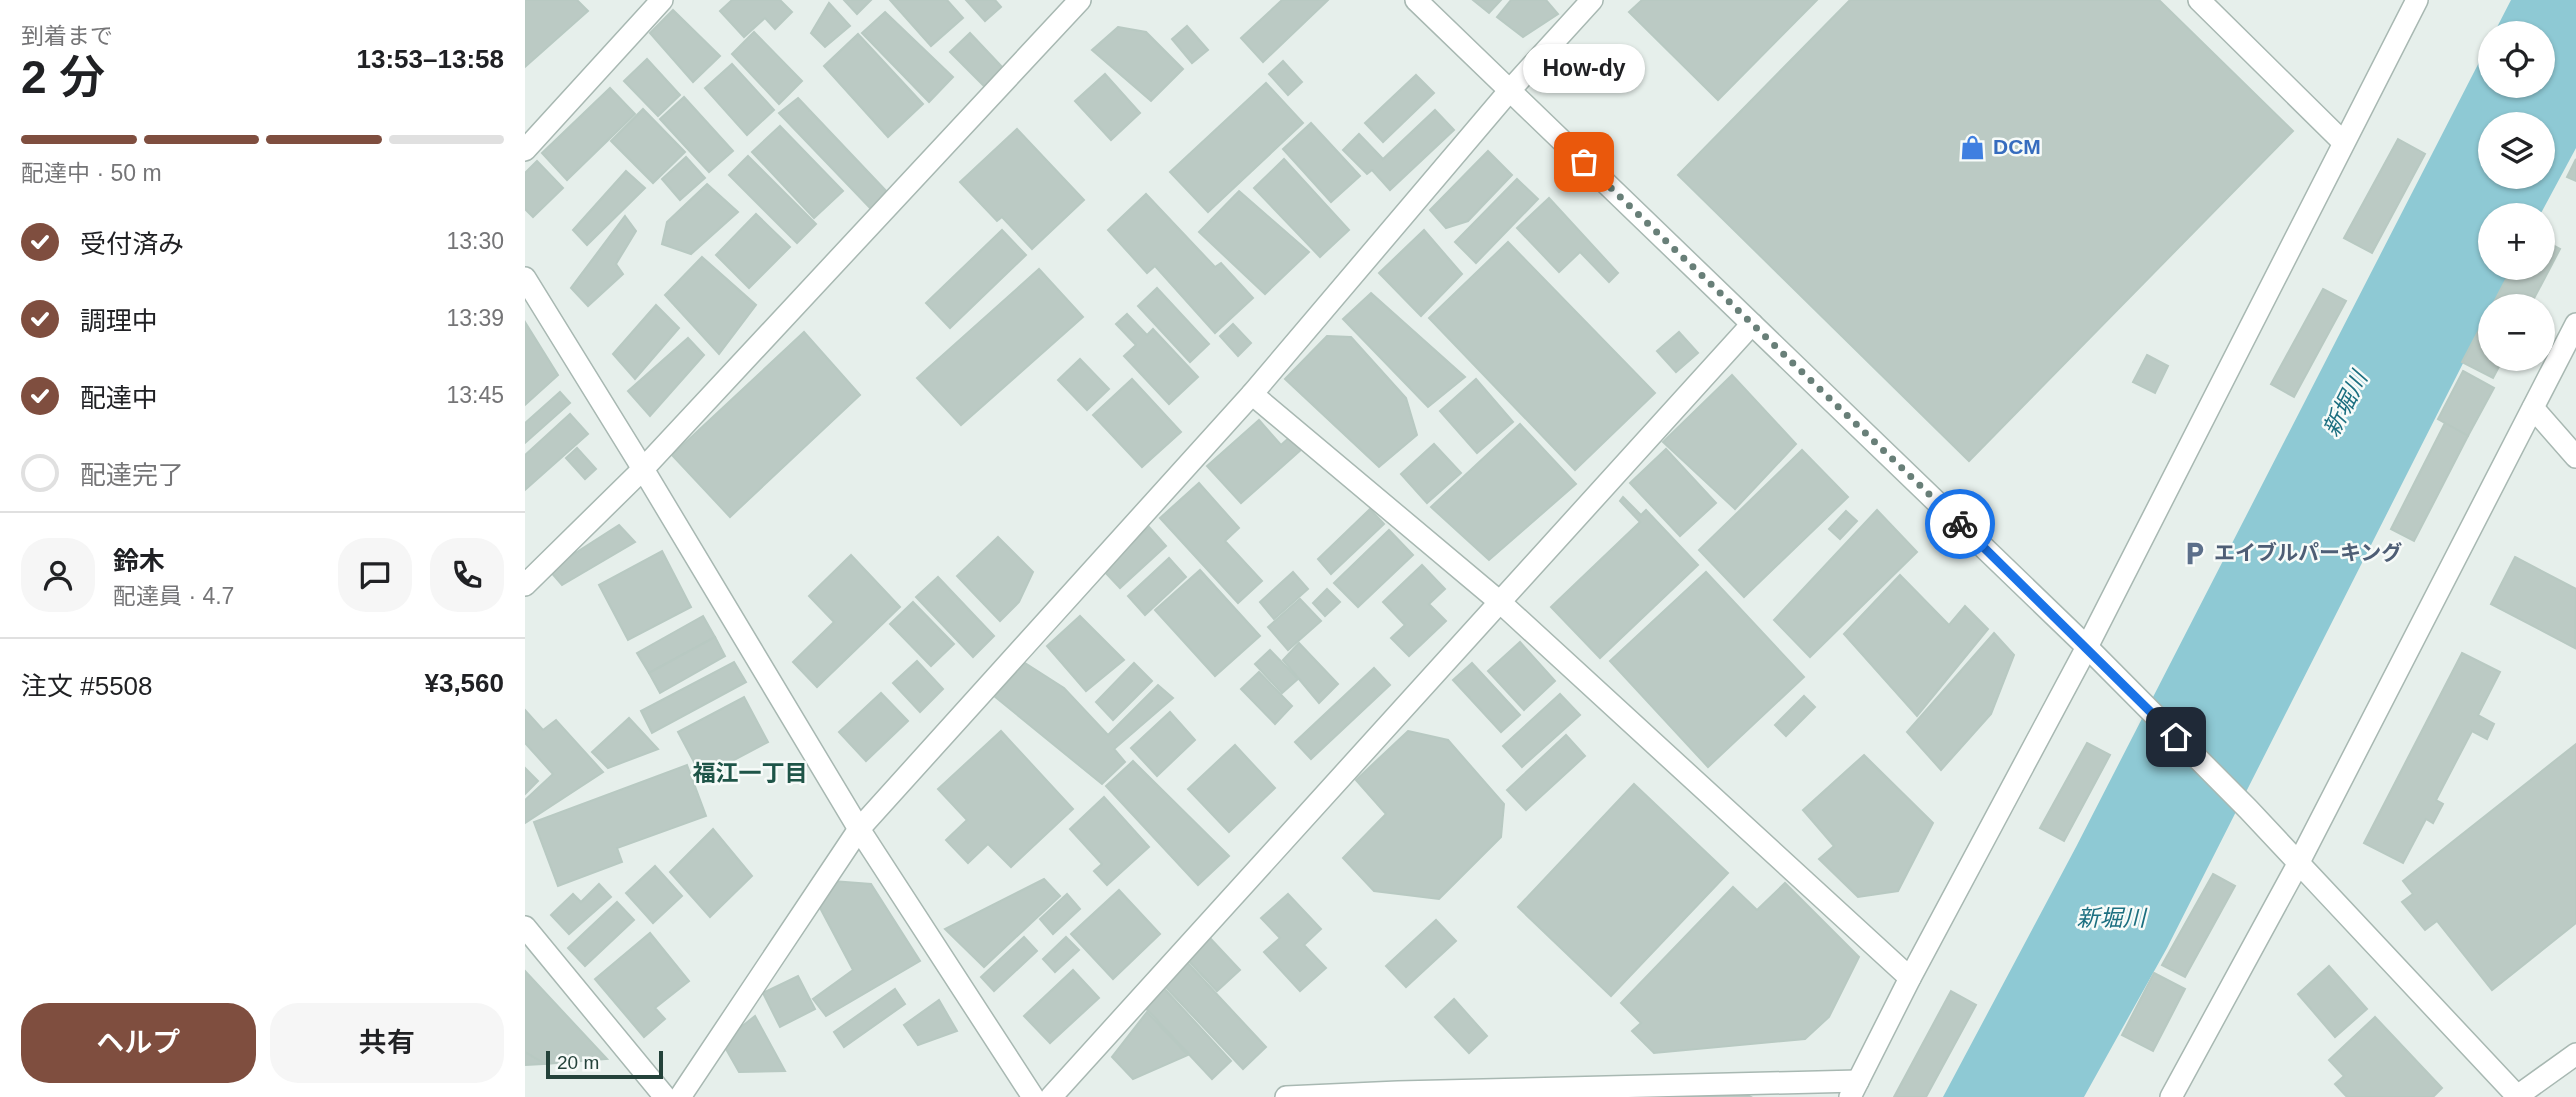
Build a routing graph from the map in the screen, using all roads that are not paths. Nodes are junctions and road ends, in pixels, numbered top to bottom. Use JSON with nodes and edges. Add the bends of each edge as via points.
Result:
{"nodes":[{"id":1,"x":662,"y":0,"type":"edge"},
{"id":2,"x":1080,"y":0,"type":"edge"},
{"id":3,"x":1416,"y":0,"type":"edge"},
{"id":4,"x":1592,"y":0,"type":"edge"},
{"id":5,"x":2199,"y":0,"type":"edge"},
{"id":6,"x":2417,"y":0,"type":"edge"},
{"id":7,"x":1510,"y":90,"type":"junction"},
{"id":8,"x":2343,"y":142,"type":"junction"},
{"id":9,"x":525,"y":150,"type":"edge"},
{"id":10,"x":525,"y":278,"type":"edge"},
{"id":11,"x":1752,"y":324,"type":"junction"},
{"id":12,"x":2576,"y":324,"type":"edge"},
{"id":13,"x":1252,"y":394,"type":"junction"},
{"id":14,"x":2533,"y":408,"type":"junction"},
{"id":15,"x":2576,"y":457,"type":"edge"},
{"id":16,"x":643,"y":469,"type":"junction"},
{"id":17,"x":525,"y":585,"type":"edge"},
{"id":18,"x":1501,"y":603,"type":"junction"},
{"id":19,"x":2087,"y":647,"type":"junction"},
{"id":20,"x":859,"y":829,"type":"junction"},
{"id":21,"x":2298,"y":864,"type":"junction"},
{"id":22,"x":525,"y":927,"type":"edge"},
{"id":23,"x":1910,"y":978,"type":"junction"},
{"id":24,"x":2576,"y":1054,"type":"edge"},
{"id":25,"x":1854,"y":1089,"type":"edge"},
{"id":26,"x":1399,"y":1094,"type":"edge"},
{"id":27,"x":664,"y":1097,"type":"edge"},
{"id":28,"x":680,"y":1097,"type":"edge"},
{"id":29,"x":1033,"y":1097,"type":"edge"},
{"id":30,"x":1051,"y":1097,"type":"edge"},
{"id":31,"x":1286,"y":1097,"type":"edge"},
{"id":32,"x":2171,"y":1097,"type":"edge"},
{"id":33,"x":2517,"y":1097,"type":"edge"}],
"edges":[{"from":1,"to":9,"type":"street"},
{"from":2,"to":16,"type":"street"},
{"from":3,"to":7,"type":"street"},
{"from":4,"to":7,"type":"street"},
{"from":5,"to":8,"type":"street"},
{"from":6,"to":8,"type":"street"},
{"from":7,"to":11,"type":"street"},
{"from":7,"to":13,"type":"street"},
{"from":8,"to":19,"type":"street"},
{"from":10,"to":16,"type":"street"},
{"from":11,"to":18,"type":"street"},
{"from":11,"to":19,"type":"street"},
{"from":12,"to":14,"type":"street"},
{"from":13,"to":18,"type":"street"},
{"from":13,"to":20,"type":"street"},
{"from":14,"to":15,"type":"street"},
{"from":14,"to":21,"type":"street"},
{"from":16,"to":17,"type":"street"},
{"from":16,"to":20,"type":"street"},
{"from":18,"to":23,"type":"street"},
{"from":18,"to":30,"type":"street"},
{"from":19,"to":21,"type":"street"},
{"from":19,"to":23,"type":"street"},
{"from":20,"to":28,"type":"street"},
{"from":20,"to":29,"type":"street"},
{"from":21,"to":32,"type":"street"},
{"from":21,"to":33,"type":"street"},
{"from":22,"to":27,"type":"street"},
{"from":23,"to":25,"type":"street"},
{"from":24,"to":33,"type":"street"},
{"from":25,"to":26,"type":"street"},
{"from":26,"to":31,"type":"street"}]}
